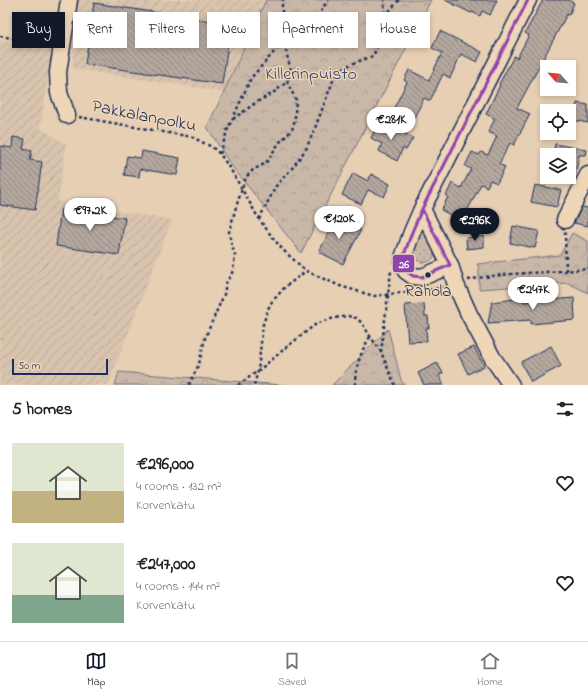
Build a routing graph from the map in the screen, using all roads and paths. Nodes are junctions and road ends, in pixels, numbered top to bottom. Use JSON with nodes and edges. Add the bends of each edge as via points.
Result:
{"nodes":[{"id":1,"x":69,"y":0,"type":"edge"},
{"id":2,"x":283,"y":0,"type":"edge"},
{"id":3,"x":328,"y":0,"type":"edge"},
{"id":4,"x":384,"y":0,"type":"edge"},
{"id":5,"x":400,"y":0,"type":"edge"},
{"id":6,"x":528,"y":0,"type":"edge"},
{"id":7,"x":282,"y":12,"type":"edge"},
{"id":8,"x":321,"y":12,"type":"edge"},
{"id":9,"x":385,"y":12,"type":"edge"},
{"id":10,"x":389,"y":12,"type":"edge"},
{"id":11,"x":65,"y":27,"type":"edge"},
{"id":12,"x":0,"y":36,"type":"edge"},
{"id":13,"x":12,"y":38,"type":"edge"},
{"id":14,"x":62,"y":48,"type":"edge"},
{"id":15,"x":278,"y":48,"type":"edge"},
{"id":16,"x":287,"y":48,"type":"edge"},
{"id":17,"x":377,"y":48,"type":"edge"},
{"id":18,"x":287,"y":82,"type":"junction"},
{"id":19,"x":67,"y":115,"type":"joint"},
{"id":20,"x":233,"y":119,"type":"junction"},
{"id":21,"x":220,"y":154,"type":"junction"},
{"id":22,"x":588,"y":174,"type":"edge"},
{"id":23,"x":243,"y":189,"type":"junction"},
{"id":24,"x":422,"y":209,"type":"junction"},
{"id":25,"x":259,"y":219,"type":"junction"},
{"id":26,"x":565,"y":220,"type":"joint"},
{"id":27,"x":450,"y":264,"type":"junction"},
{"id":28,"x":588,"y":269,"type":"edge"},
{"id":29,"x":306,"y":270,"type":"junction"},
{"id":30,"x":566,"y":271,"type":"junction"},
{"id":31,"x":456,"y":285,"type":"junction"},
{"id":32,"x":370,"y":336,"type":"junction"},
{"id":33,"x":381,"y":352,"type":"junction"},
{"id":34,"x":258,"y":372,"type":"junction"},
{"id":35,"x":189,"y":385,"type":"edge"},
{"id":36,"x":239,"y":385,"type":"edge"},
{"id":37,"x":254,"y":385,"type":"edge"},
{"id":38,"x":355,"y":385,"type":"edge"},
{"id":39,"x":395,"y":385,"type":"edge"},
{"id":40,"x":511,"y":385,"type":"edge"}],
"edges":[{"from":1,"to":11,"type":"street"},
{"from":2,"to":7,"type":"path"},
{"from":3,"to":8,"type":"path"},
{"from":4,"to":9,"type":"path"},
{"from":5,"to":10,"type":"path"},
{"from":6,"to":24,"type":"street"},
{"from":12,"to":13,"type":"path"},
{"from":14,"to":19,"type":"street","via":[[58,72],[59,93]]},
{"from":15,"to":20,"type":"path","via":[[251,78]]},
{"from":16,"to":18,"type":"path","via":[[291,71]]},
{"from":17,"to":25,"type":"path","via":[[373,56],[350,64],[336,73],[306,149],[276,186]]},
{"from":18,"to":20,"type":"path"},
{"from":18,"to":23,"type":"path","via":[[296,100],[296,120],[292,130],[279,143],[266,163],[246,177]]},
{"from":19,"to":21,"type":"path","name":"Pakkalanpolku","via":[[192,137]]},
{"from":20,"to":21,"type":"path"},
{"from":21,"to":23,"type":"path","name":"Pakkalanpolku"},
{"from":22,"to":26,"type":"street"},
{"from":23,"to":25,"type":"path","name":"Pakkalanpolku"},
{"from":23,"to":35,"type":"path","via":[[230,232],[235,255],[232,271]]},
{"from":24,"to":27,"type":"street"},
{"from":24,"to":27,"type":"street","via":[[404,255],[406,271],[413,276],[422,277]]},
{"from":25,"to":29,"type":"path","name":"Pakkalanpolku","via":[[278,244]]},
{"from":26,"to":30,"type":"path"},
{"from":27,"to":31,"type":"street"},
{"from":28,"to":30,"type":"path"},
{"from":29,"to":33,"type":"path","name":"Pakkalanpolku","via":[[357,292],[374,296],[388,294]]},
{"from":29,"to":34,"type":"path","via":[[285,287],[270,304],[263,324]]},
{"from":30,"to":31,"type":"path","via":[[468,280]]},
{"from":31,"to":40,"type":"street","via":[[479,334]]},
{"from":32,"to":33,"type":"path"},
{"from":32,"to":34,"type":"path","via":[[356,318],[334,318],[316,324]]},
{"from":32,"to":38,"type":"path","via":[[360,356]]},
{"from":33,"to":39,"type":"path"},
{"from":34,"to":36,"type":"path"},
{"from":34,"to":37,"type":"path"}]}
